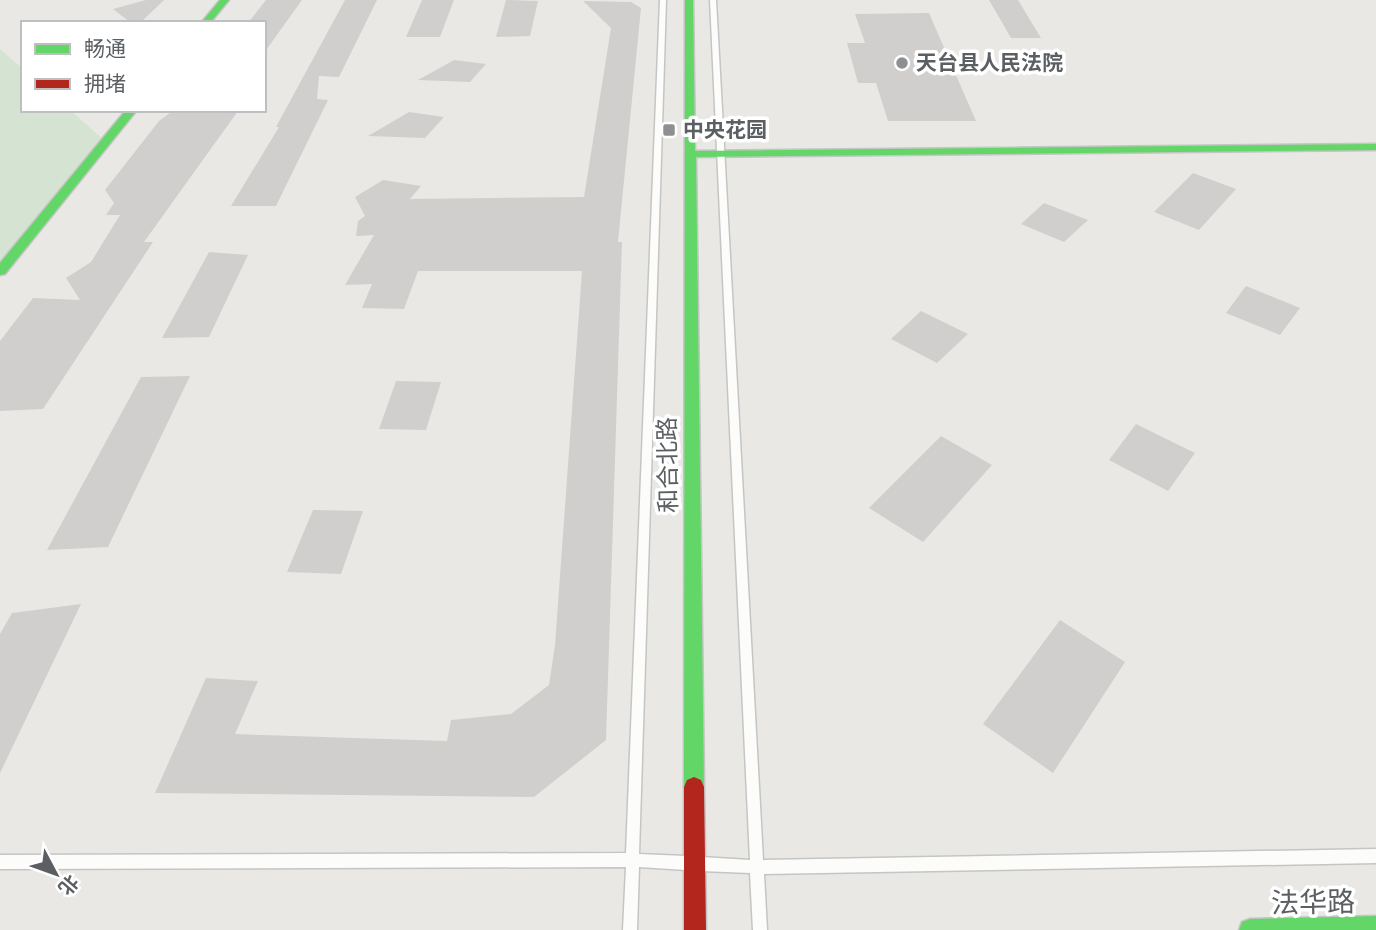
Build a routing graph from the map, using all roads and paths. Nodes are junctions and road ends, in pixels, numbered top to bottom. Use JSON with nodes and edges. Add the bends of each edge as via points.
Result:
{"nodes":[{"id":1,"x":225,"y":0,"type":"edge"},
{"id":2,"x":663,"y":0,"type":"edge"},
{"id":3,"x":689,"y":0,"type":"edge"},
{"id":4,"x":713,"y":0,"type":"edge"},
{"id":5,"x":207,"y":21,"type":"edge"},
{"id":6,"x":130,"y":112,"type":"edge"},
{"id":7,"x":1376,"y":147,"type":"edge"},
{"id":8,"x":720,"y":153,"type":"junction"},
{"id":9,"x":688,"y":154,"type":"junction"},
{"id":10,"x":0,"y":271,"type":"edge"},
{"id":11,"x":1376,"y":856,"type":"edge"},
{"id":12,"x":633,"y":860,"type":"junction"},
{"id":13,"x":0,"y":862,"type":"edge"},
{"id":14,"x":697,"y":864,"type":"junction"},
{"id":15,"x":756,"y":867,"type":"junction"},
{"id":16,"x":1369,"y":928,"type":"edge"},
{"id":17,"x":630,"y":930,"type":"edge"},
{"id":18,"x":695,"y":930,"type":"edge"},
{"id":19,"x":760,"y":930,"type":"edge"},
{"id":20,"x":1250,"y":930,"type":"edge"}],
"edges":[{"from":1,"to":5,"type":"main road"},
{"from":2,"to":12,"type":"lane"},
{"from":3,"to":9,"type":"main road","name":"和合北路"},
{"from":4,"to":8,"type":"lane"},
{"from":6,"to":10,"type":"main road"},
{"from":7,"to":8,"type":"main road"},
{"from":8,"to":9,"type":"main road"},
{"from":8,"to":15,"type":"lane"},
{"from":9,"to":14,"type":"main road","name":"和合北路"},
{"from":11,"to":15,"type":"lane"},
{"from":12,"to":13,"type":"lane"},
{"from":12,"to":14,"type":"lane"},
{"from":12,"to":17,"type":"lane"},
{"from":14,"to":15,"type":"lane"},
{"from":14,"to":18,"type":"main road","name":"和合北路"},
{"from":15,"to":19,"type":"lane"},
{"from":16,"to":20,"type":"main road","name":"法华路"}]}
